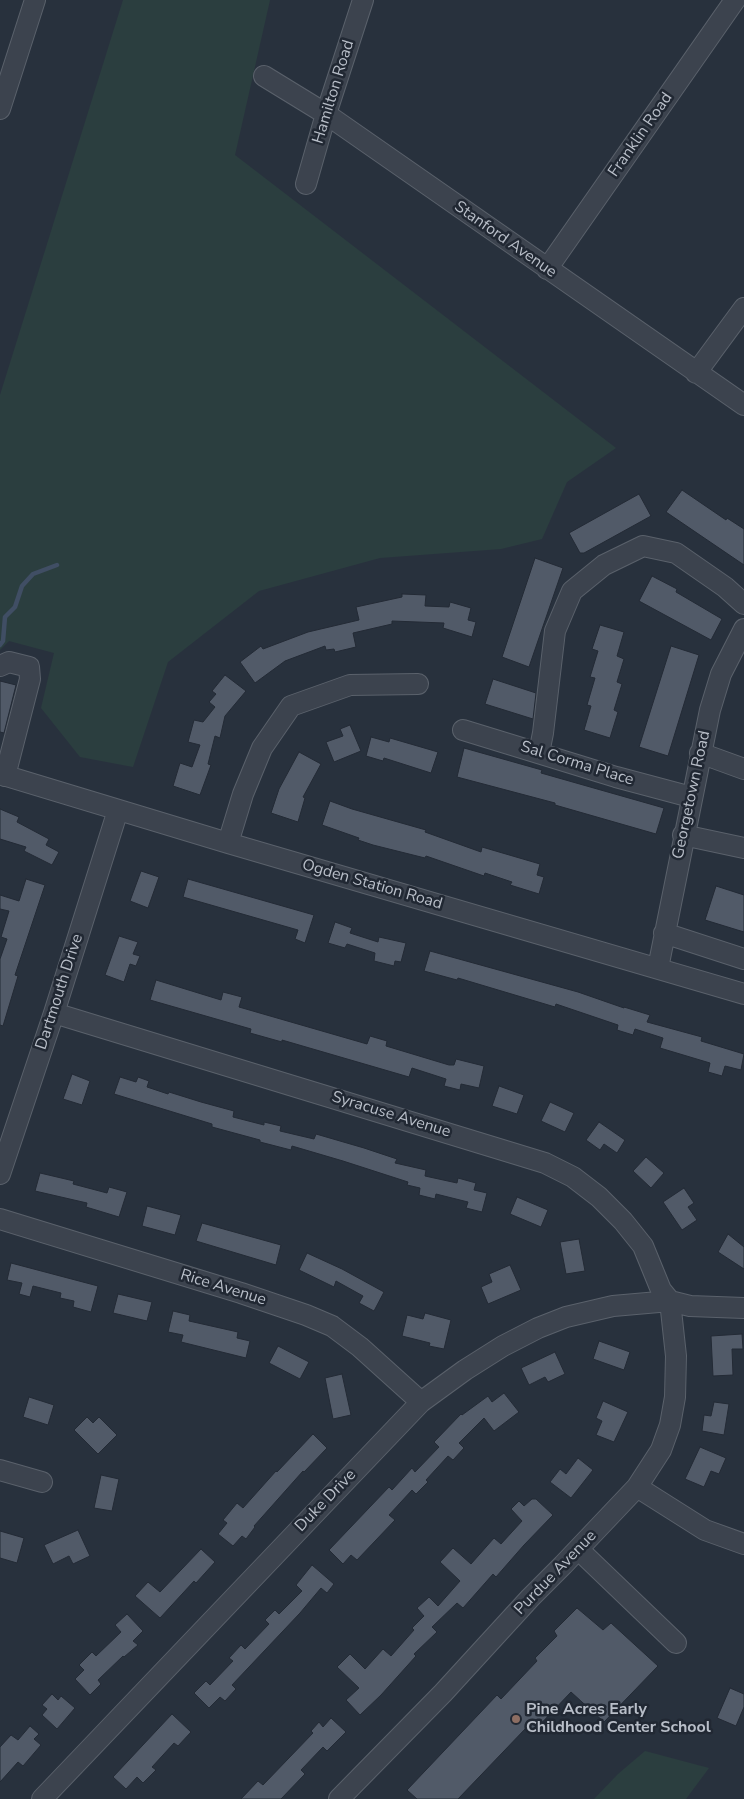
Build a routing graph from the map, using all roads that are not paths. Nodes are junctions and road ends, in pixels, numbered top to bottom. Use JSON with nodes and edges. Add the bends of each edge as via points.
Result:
{"nodes":[{"id":1,"x":35,"y":0,"type":"edge"},
{"id":2,"x":363,"y":0,"type":"edge"},
{"id":3,"x":735,"y":0,"type":"edge"},
{"id":4,"x":264,"y":76,"type":"dead end"},
{"id":5,"x":0,"y":109,"type":"edge"},
{"id":6,"x":326,"y":114,"type":"junction"},
{"id":7,"x":306,"y":184,"type":"dead end"},
{"id":8,"x":547,"y":269,"type":"junction"},
{"id":9,"x":744,"y":308,"type":"edge"},
{"id":10,"x":696,"y":373,"type":"junction"},
{"id":11,"x":744,"y":405,"type":"edge"},
{"id":12,"x":744,"y":604,"type":"edge"},
{"id":13,"x":744,"y":629,"type":"edge"},
{"id":14,"x":0,"y":666,"type":"edge"},
{"id":15,"x":418,"y":684,"type":"dead end"},
{"id":16,"x":463,"y":730,"type":"dead end"},
{"id":17,"x":539,"y":753,"type":"junction"},
{"id":18,"x":700,"y":753,"type":"junction"},
{"id":19,"x":744,"y":769,"type":"edge"},
{"id":20,"x":3,"y":775,"type":"edge"},
{"id":21,"x":691,"y":797,"type":"junction"},
{"id":22,"x":118,"y":810,"type":"junction"},
{"id":23,"x":683,"y":835,"type":"junction"},
{"id":24,"x":228,"y":843,"type":"junction"},
{"id":25,"x":744,"y":848,"type":"edge"},
{"id":26,"x":664,"y":933,"type":"junction"},
{"id":27,"x":744,"y":959,"type":"edge"},
{"id":28,"x":658,"y":968,"type":"junction"},
{"id":29,"x":744,"y":994,"type":"edge"},
{"id":30,"x":54,"y":1013,"type":"junction"},
{"id":31,"x":0,"y":1174,"type":"edge"},
{"id":32,"x":0,"y":1219,"type":"edge"},
{"id":33,"x":670,"y":1301,"type":"junction"},
{"id":34,"x":744,"y":1308,"type":"edge"},
{"id":35,"x":421,"y":1402,"type":"junction"},
{"id":36,"x":0,"y":1470,"type":"edge"},
{"id":37,"x":42,"y":1482,"type":"dead end"},
{"id":38,"x":637,"y":1487,"type":"junction"},
{"id":39,"x":744,"y":1544,"type":"edge"},
{"id":40,"x":579,"y":1550,"type":"junction"},
{"id":41,"x":676,"y":1644,"type":"dead end"},
{"id":42,"x":42,"y":1799,"type":"edge"},
{"id":43,"x":339,"y":1799,"type":"edge"}],
"edges":[{"from":1,"to":5,"type":"street"},
{"from":2,"to":6,"type":"street","name":"Hamilton Road"},
{"from":3,"to":8,"type":"street","name":"Franklin Road"},
{"from":4,"to":6,"type":"street","name":"Stanford Avenue"},
{"from":6,"to":7,"type":"street","name":"Hamilton Road"},
{"from":6,"to":8,"type":"street","name":"Stanford Avenue"},
{"from":8,"to":10,"type":"street","name":"Stanford Avenue"},
{"from":9,"to":10,"type":"street"},
{"from":10,"to":11,"type":"street","name":"Stanford Avenue"},
{"from":12,"to":17,"type":"street","via":[[676,553],[643,546],[604,565],[572,592],[555,631]]},
{"from":13,"to":18,"type":"street","name":"Georgetown Road","via":[[721,674]]},
{"from":14,"to":20,"type":"street","via":[[9,662],[29,667],[30,679]]},
{"from":15,"to":24,"type":"street","via":[[350,685],[291,706],[262,748]]},
{"from":16,"to":17,"type":"street","name":"Sal Corma Place"},
{"from":17,"to":21,"type":"street","name":"Sal Corma Place"},
{"from":18,"to":19,"type":"street"},
{"from":18,"to":21,"type":"street","name":"Georgetown Road"},
{"from":20,"to":22,"type":"street","name":"Ogden Station Road"},
{"from":21,"to":23,"type":"street","name":"Georgetown Road"},
{"from":22,"to":24,"type":"street","name":"Ogden Station Road"},
{"from":22,"to":30,"type":"street","name":"Dartmouth Drive"},
{"from":23,"to":25,"type":"street"},
{"from":23,"to":26,"type":"street","name":"Georgetown Road"},
{"from":24,"to":28,"type":"street","name":"Ogden Station Road"},
{"from":26,"to":27,"type":"street"},
{"from":26,"to":28,"type":"street","name":"Georgetown Road"},
{"from":28,"to":29,"type":"street","name":"Ogden Station Road"},
{"from":30,"to":31,"type":"street","name":"Dartmouth Drive"},
{"from":30,"to":33,"type":"street","name":"Syracuse Avenue","via":[[545,1163],[573,1177],[623,1221],[643,1246],[661,1290]]},
{"from":32,"to":35,"type":"street","name":"Rice Avenue","via":[[241,1293],[332,1326]]},
{"from":33,"to":34,"type":"street","name":"Duke Drive","via":[[690,1306]]},
{"from":33,"to":35,"type":"street","name":"Duke Drive","via":[[613,1306],[566,1317],[538,1328],[503,1346]]},
{"from":33,"to":38,"type":"street","name":"Purdue Avenue","via":[[676,1356],[674,1406],[661,1450]]},
{"from":35,"to":42,"type":"street","name":"Duke Drive"},
{"from":36,"to":37,"type":"street"},
{"from":38,"to":39,"type":"street","via":[[705,1530]]},
{"from":38,"to":40,"type":"street","name":"Purdue Avenue"},
{"from":40,"to":41,"type":"street"},
{"from":40,"to":43,"type":"street","name":"Purdue Avenue"}]}
